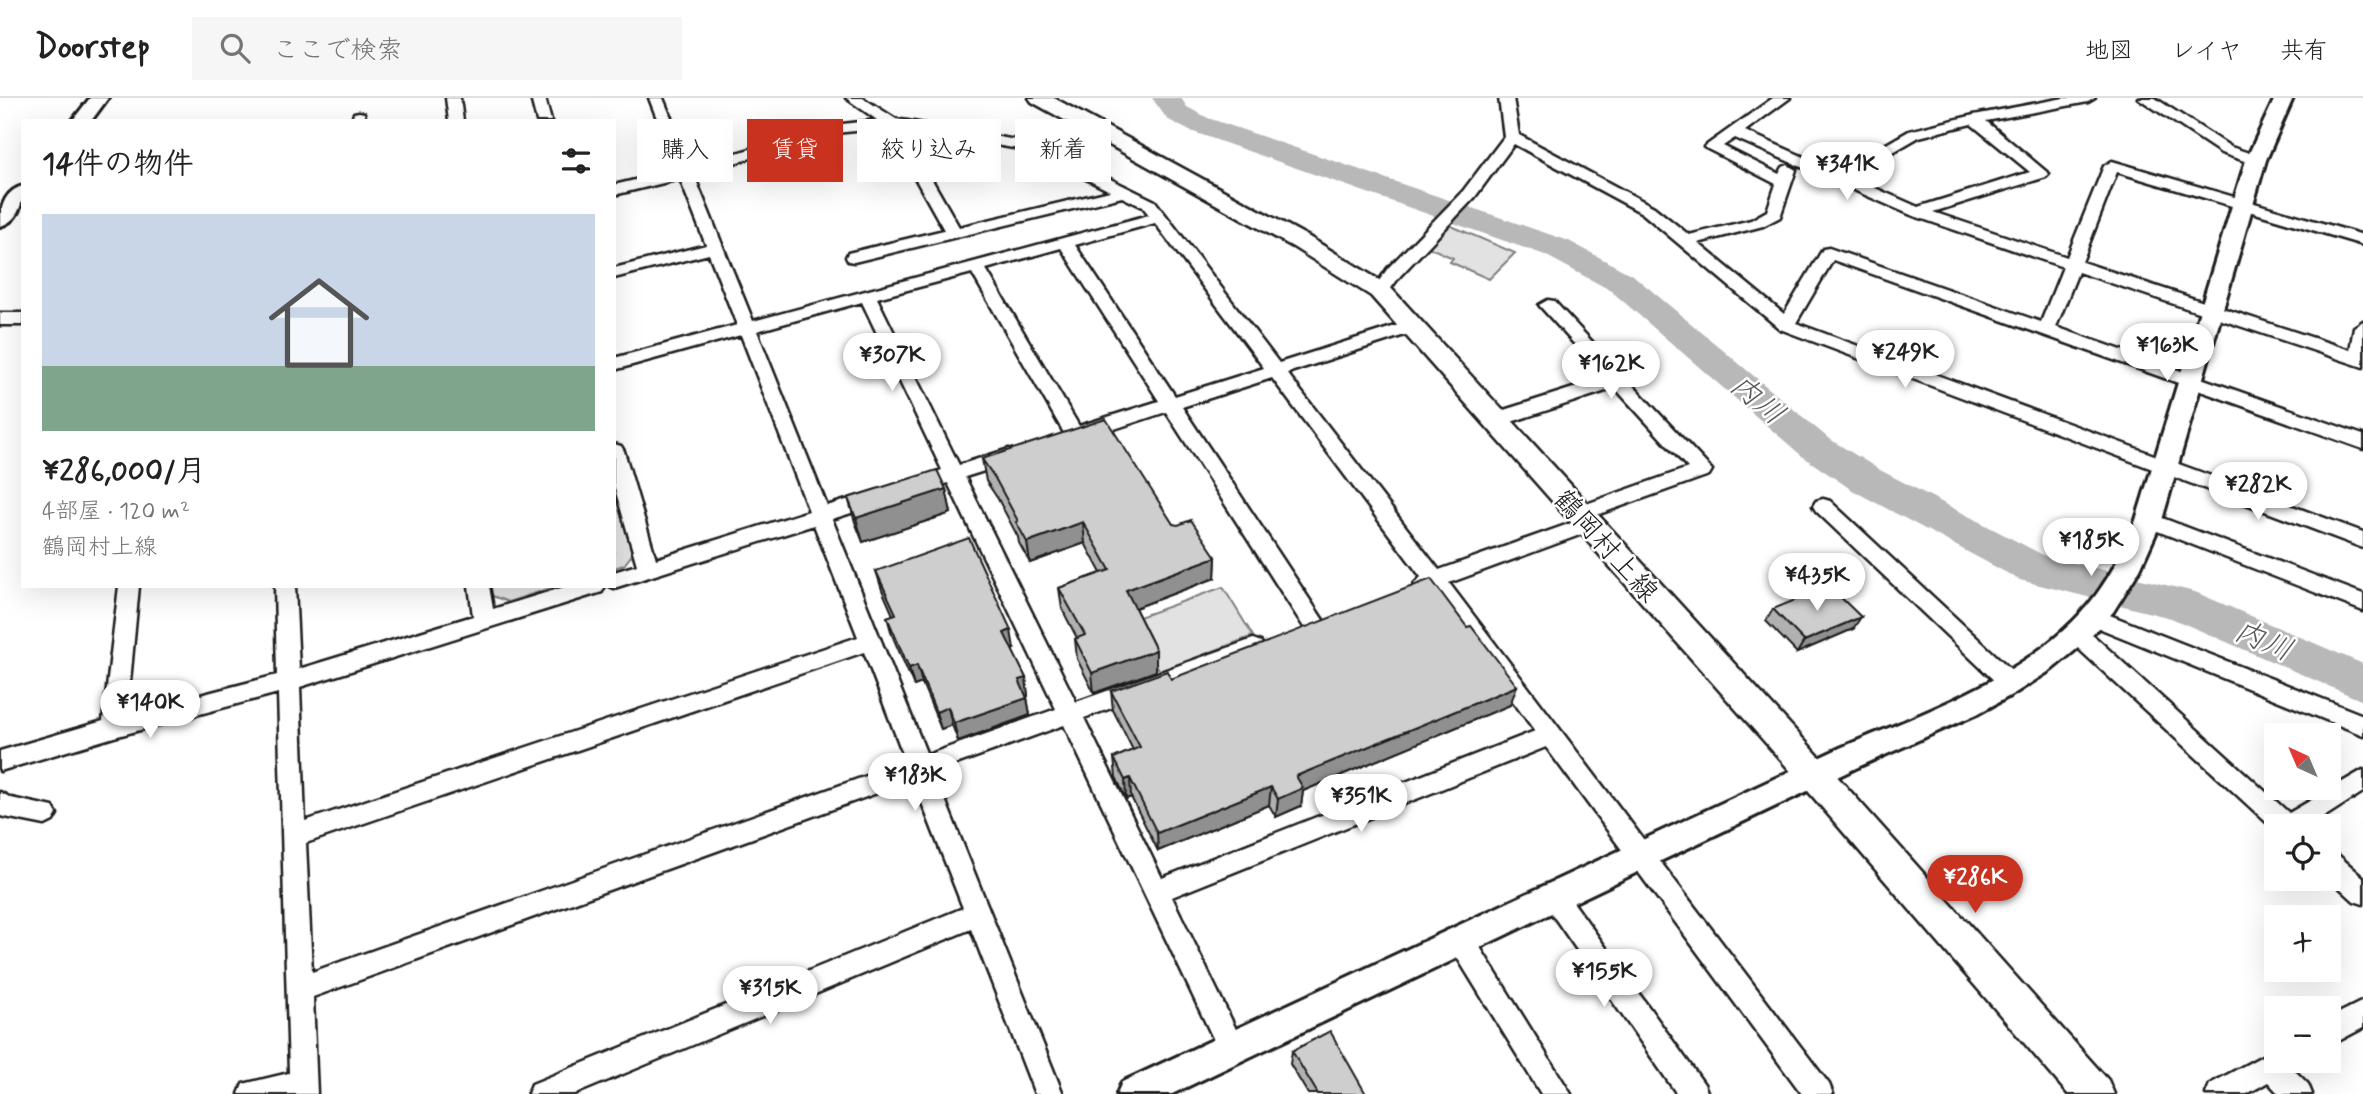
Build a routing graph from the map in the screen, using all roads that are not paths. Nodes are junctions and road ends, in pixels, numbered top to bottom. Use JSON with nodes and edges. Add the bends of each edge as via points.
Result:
{"nodes":[{"id":1,"x":99,"y":98,"type":"edge"},
{"id":2,"x":453,"y":98,"type":"edge"},
{"id":3,"x":538,"y":98,"type":"edge"},
{"id":4,"x":656,"y":98,"type":"edge"},
{"id":5,"x":853,"y":98,"type":"edge"},
{"id":6,"x":1039,"y":98,"type":"edge"},
{"id":7,"x":1506,"y":98,"type":"edge"},
{"id":8,"x":1783,"y":98,"type":"edge"},
{"id":9,"x":1995,"y":98,"type":"edge"},
{"id":10,"x":2088,"y":98,"type":"edge"},
{"id":11,"x":2145,"y":98,"type":"edge"},
{"id":12,"x":2284,"y":98,"type":"edge"},
{"id":13,"x":2011,"y":112,"type":"junction"},
{"id":14,"x":83,"y":119,"type":"edge"},
{"id":15,"x":456,"y":119,"type":"edge"},
{"id":16,"x":543,"y":119,"type":"edge"},
{"id":17,"x":664,"y":119,"type":"edge"},
{"id":18,"x":887,"y":119,"type":"edge"},
{"id":19,"x":1974,"y":119,"type":"junction"},
{"id":20,"x":857,"y":126,"type":"edge"},
{"id":21,"x":1734,"y":132,"type":"junction"},
{"id":22,"x":1512,"y":137,"type":"junction"},
{"id":23,"x":1001,"y":141,"type":"edge"},
{"id":24,"x":1792,"y":158,"type":"junction"},
{"id":25,"x":733,"y":159,"type":"edge"},
{"id":26,"x":2256,"y":160,"type":"junction"},
{"id":27,"x":1838,"y":178,"type":"junction"},
{"id":28,"x":647,"y":182,"type":"edge"},
{"id":29,"x":689,"y":182,"type":"edge"},
{"id":30,"x":926,"y":182,"type":"edge"},
{"id":31,"x":1784,"y":182,"type":"junction"},
{"id":32,"x":616,"y":190,"type":"edge"},
{"id":33,"x":1123,"y":192,"type":"junction"},
{"id":34,"x":21,"y":194,"type":"edge"},
{"id":35,"x":2244,"y":205,"type":"junction"},
{"id":36,"x":1917,"y":212,"type":"junction"},
{"id":37,"x":1158,"y":217,"type":"junction"},
{"id":38,"x":0,"y":220,"type":"edge"},
{"id":39,"x":954,"y":233,"type":"junction"},
{"id":40,"x":2363,"y":240,"type":"edge"},
{"id":41,"x":1686,"y":241,"type":"junction"},
{"id":42,"x":1065,"y":242,"type":"junction"},
{"id":43,"x":715,"y":247,"type":"junction"},
{"id":44,"x":854,"y":257,"type":"dead end"},
{"id":45,"x":2073,"y":265,"type":"junction"},
{"id":46,"x":976,"y":266,"type":"junction"},
{"id":47,"x":616,"y":272,"type":"edge"},
{"id":48,"x":1380,"y":292,"type":"junction"},
{"id":49,"x":867,"y":295,"type":"junction"},
{"id":50,"x":1548,"y":305,"type":"dead end"},
{"id":51,"x":2212,"y":312,"type":"junction"},
{"id":52,"x":0,"y":319,"type":"edge"},
{"id":53,"x":21,"y":319,"type":"edge"},
{"id":54,"x":1786,"y":325,"type":"junction"},
{"id":55,"x":1411,"y":327,"type":"junction"},
{"id":56,"x":2363,"y":327,"type":"edge"},
{"id":57,"x":747,"y":328,"type":"junction"},
{"id":58,"x":2046,"y":331,"type":"junction"},
{"id":59,"x":2360,"y":360,"type":"edge"},
{"id":60,"x":616,"y":363,"type":"edge"},
{"id":61,"x":1274,"y":370,"type":"junction"},
{"id":62,"x":2191,"y":379,"type":"junction"},
{"id":63,"x":1618,"y":380,"type":"junction"},
{"id":64,"x":1172,"y":403,"type":"junction"},
{"id":65,"x":1495,"y":421,"type":"junction"},
{"id":66,"x":1075,"y":435,"type":"junction"},
{"id":67,"x":1051,"y":442,"type":"edge"},
{"id":68,"x":2363,"y":442,"type":"edge"},
{"id":69,"x":1026,"y":450,"type":"edge"},
{"id":70,"x":616,"y":457,"type":"edge"},
{"id":71,"x":2166,"y":466,"type":"junction"},
{"id":72,"x":953,"y":474,"type":"junction"},
{"id":73,"x":927,"y":482,"type":"edge"},
{"id":74,"x":888,"y":495,"type":"edge"},
{"id":75,"x":1823,"y":506,"type":"dead end"},
{"id":76,"x":823,"y":516,"type":"junction"},
{"id":77,"x":1584,"y":519,"type":"junction"},
{"id":78,"x":2149,"y":520,"type":"junction"},
{"id":79,"x":2363,"y":540,"type":"edge"},
{"id":80,"x":649,"y":569,"type":"junction"},
{"id":81,"x":616,"y":579,"type":"edge"},
{"id":82,"x":1434,"y":580,"type":"junction"},
{"id":83,"x":129,"y":588,"type":"edge"},
{"id":84,"x":285,"y":588,"type":"edge"},
{"id":85,"x":479,"y":588,"type":"edge"},
{"id":86,"x":589,"y":588,"type":"edge"},
{"id":87,"x":1399,"y":594,"type":"edge"},
{"id":88,"x":2363,"y":603,"type":"edge"},
{"id":89,"x":1339,"y":617,"type":"edge"},
{"id":90,"x":484,"y":621,"type":"junction"},
{"id":91,"x":2088,"y":621,"type":"junction"},
{"id":92,"x":1315,"y":626,"type":"junction"},
{"id":93,"x":872,"y":641,"type":"junction"},
{"id":94,"x":289,"y":681,"type":"junction"},
{"id":95,"x":2010,"y":682,"type":"junction"},
{"id":96,"x":1070,"y":714,"type":"junction"},
{"id":97,"x":2363,"y":725,"type":"edge"},
{"id":98,"x":114,"y":727,"type":"junction"},
{"id":99,"x":1550,"y":735,"type":"junction"},
{"id":100,"x":0,"y":761,"type":"edge"},
{"id":101,"x":922,"y":767,"type":"junction"},
{"id":102,"x":1814,"y":774,"type":"junction"},
{"id":103,"x":2363,"y":780,"type":"edge"},
{"id":104,"x":0,"y":802,"type":"edge"},
{"id":105,"x":45,"y":814,"type":"dead end"},
{"id":106,"x":2276,"y":814,"type":"edge"},
{"id":107,"x":2308,"y":814,"type":"edge"},
{"id":108,"x":294,"y":836,"type":"junction"},
{"id":109,"x":1641,"y":855,"type":"junction"},
{"id":110,"x":2341,"y":874,"type":"edge"},
{"id":111,"x":1156,"y":892,"type":"junction"},
{"id":112,"x":2363,"y":893,"type":"edge"},
{"id":113,"x":1553,"y":896,"type":"junction"},
{"id":114,"x":979,"y":914,"type":"junction"},
{"id":115,"x":1461,"y":940,"type":"junction"},
{"id":116,"x":299,"y":989,"type":"junction"},
{"id":117,"x":2363,"y":1014,"type":"edge"},
{"id":118,"x":2341,"y":1026,"type":"edge"},
{"id":119,"x":1232,"y":1048,"type":"junction"},
{"id":120,"x":2264,"y":1069,"type":"edge"},
{"id":121,"x":2282,"y":1073,"type":"edge"},
{"id":122,"x":303,"y":1089,"type":"edge"},
{"id":123,"x":253,"y":1094,"type":"edge"},
{"id":124,"x":542,"y":1094,"type":"edge"},
{"id":125,"x":1049,"y":1094,"type":"edge"},
{"id":126,"x":1133,"y":1094,"type":"edge"},
{"id":127,"x":1557,"y":1094,"type":"edge"},
{"id":128,"x":1694,"y":1094,"type":"edge"},
{"id":129,"x":1819,"y":1094,"type":"edge"},
{"id":130,"x":2094,"y":1094,"type":"edge"},
{"id":131,"x":2220,"y":1094,"type":"edge"},
{"id":132,"x":2298,"y":1094,"type":"edge"}],
"edges":[{"from":1,"to":14,"type":"street"},
{"from":2,"to":15,"type":"street"},
{"from":3,"to":16,"type":"street"},
{"from":4,"to":17,"type":"street"},
{"from":5,"to":18,"type":"street"},
{"from":6,"to":48,"type":"main road","name":"鶴岡村上線","via":[[1301,242]]},
{"from":7,"to":22,"type":"street"},
{"from":8,"to":21,"type":"street"},
{"from":9,"to":13,"type":"street"},
{"from":10,"to":13,"type":"street"},
{"from":11,"to":26,"type":"street","via":[[2226,150]]},
{"from":12,"to":26,"type":"street"},
{"from":13,"to":19,"type":"street"},
{"from":19,"to":27,"type":"street","via":[[1914,134]]},
{"from":19,"to":36,"type":"street","via":[[2041,174]]},
{"from":20,"to":25,"type":"street"},
{"from":21,"to":24,"type":"street"},
{"from":21,"to":31,"type":"street","via":[[1712,147]]},
{"from":22,"to":41,"type":"street","via":[[1648,211]]},
{"from":22,"to":48,"type":"street","via":[[1469,194]]},
{"from":23,"to":33,"type":"street","via":[[1034,147]]},
{"from":24,"to":27,"type":"street"},
{"from":24,"to":31,"type":"street"},
{"from":26,"to":35,"type":"street"},
{"from":27,"to":36,"type":"street"},
{"from":28,"to":32,"type":"street"},
{"from":29,"to":43,"type":"street"},
{"from":30,"to":39,"type":"street"},
{"from":31,"to":41,"type":"street","via":[[1774,214],[1757,223]]},
{"from":33,"to":37,"type":"street","via":[[1149,204]]},
{"from":33,"to":39,"type":"street"},
{"from":34,"to":38,"type":"street"},
{"from":35,"to":40,"type":"street"},
{"from":35,"to":45,"type":"street","via":[[2112,166]]},
{"from":35,"to":51,"type":"street"},
{"from":36,"to":45,"type":"street"},
{"from":37,"to":42,"type":"street"},
{"from":37,"to":61,"type":"street"},
{"from":39,"to":44,"type":"street"},
{"from":41,"to":54,"type":"street"},
{"from":42,"to":46,"type":"street"},
{"from":42,"to":64,"type":"street"},
{"from":43,"to":47,"type":"street"},
{"from":43,"to":57,"type":"street"},
{"from":45,"to":51,"type":"street"},
{"from":45,"to":58,"type":"street"},
{"from":46,"to":49,"type":"street"},
{"from":46,"to":66,"type":"street"},
{"from":48,"to":55,"type":"main road","name":"鶴岡村上線"},
{"from":49,"to":57,"type":"street"},
{"from":49,"to":72,"type":"street"},
{"from":50,"to":63,"type":"street"},
{"from":51,"to":59,"type":"street"},
{"from":51,"to":62,"type":"street"},
{"from":52,"to":53,"type":"street"},
{"from":54,"to":58,"type":"street","via":[[1829,253]]},
{"from":54,"to":71,"type":"street"},
{"from":55,"to":61,"type":"street"},
{"from":55,"to":65,"type":"main road","name":"鶴岡村上線"},
{"from":56,"to":59,"type":"street"},
{"from":57,"to":60,"type":"street"},
{"from":57,"to":76,"type":"street"},
{"from":58,"to":62,"type":"street"},
{"from":61,"to":64,"type":"street"},
{"from":61,"to":82,"type":"street"},
{"from":62,"to":68,"type":"street"},
{"from":62,"to":71,"type":"street"},
{"from":63,"to":65,"type":"street"},
{"from":63,"to":77,"type":"street","via":[[1702,470]]},
{"from":64,"to":66,"type":"street"},
{"from":64,"to":92,"type":"street"},
{"from":65,"to":77,"type":"main road","name":"鶴岡村上線"},
{"from":66,"to":67,"type":"street"},
{"from":69,"to":72,"type":"street"},
{"from":70,"to":80,"type":"street"},
{"from":71,"to":78,"type":"street"},
{"from":71,"to":79,"type":"street"},
{"from":72,"to":73,"type":"street"},
{"from":72,"to":96,"type":"street"},
{"from":74,"to":76,"type":"street"},
{"from":75,"to":95,"type":"street"},
{"from":76,"to":80,"type":"street"},
{"from":76,"to":93,"type":"street"},
{"from":77,"to":82,"type":"street"},
{"from":77,"to":102,"type":"main road","name":"鶴岡村上線"},
{"from":78,"to":88,"type":"street"},
{"from":78,"to":91,"type":"street","via":[[2126,570]]},
{"from":80,"to":81,"type":"street"},
{"from":82,"to":87,"type":"street"},
{"from":82,"to":99,"type":"street"},
{"from":83,"to":98,"type":"street"},
{"from":84,"to":94,"type":"street"},
{"from":85,"to":90,"type":"street"},
{"from":86,"to":90,"type":"street"},
{"from":89,"to":92,"type":"street"},
{"from":90,"to":94,"type":"street"},
{"from":91,"to":95,"type":"street"},
{"from":91,"to":97,"type":"street"},
{"from":91,"to":106,"type":"street"},
{"from":92,"to":96,"type":"street"},
{"from":93,"to":101,"type":"street"},
{"from":93,"to":108,"type":"street"},
{"from":94,"to":98,"type":"street"},
{"from":94,"to":108,"type":"street"},
{"from":95,"to":102,"type":"street","via":[[1961,709]]},
{"from":96,"to":101,"type":"street"},
{"from":96,"to":111,"type":"street"},
{"from":98,"to":100,"type":"street"},
{"from":99,"to":109,"type":"street"},
{"from":99,"to":111,"type":"street"},
{"from":101,"to":114,"type":"street"},
{"from":101,"to":116,"type":"street"},
{"from":102,"to":109,"type":"street"},
{"from":102,"to":130,"type":"main road","name":"鶴岡村上線"},
{"from":103,"to":107,"type":"street"},
{"from":104,"to":105,"type":"street","via":[[4,807]]},
{"from":108,"to":116,"type":"street"},
{"from":109,"to":113,"type":"street"},
{"from":109,"to":129,"type":"street"},
{"from":110,"to":112,"type":"street"},
{"from":111,"to":119,"type":"street"},
{"from":113,"to":115,"type":"street"},
{"from":113,"to":128,"type":"street"},
{"from":114,"to":124,"type":"street"},
{"from":114,"to":125,"type":"street"},
{"from":115,"to":119,"type":"street"},
{"from":115,"to":127,"type":"street"},
{"from":116,"to":122,"type":"street"},
{"from":117,"to":118,"type":"street"},
{"from":119,"to":126,"type":"street"},
{"from":120,"to":131,"type":"street"},
{"from":121,"to":132,"type":"street"},
{"from":122,"to":123,"type":"street"}]}
